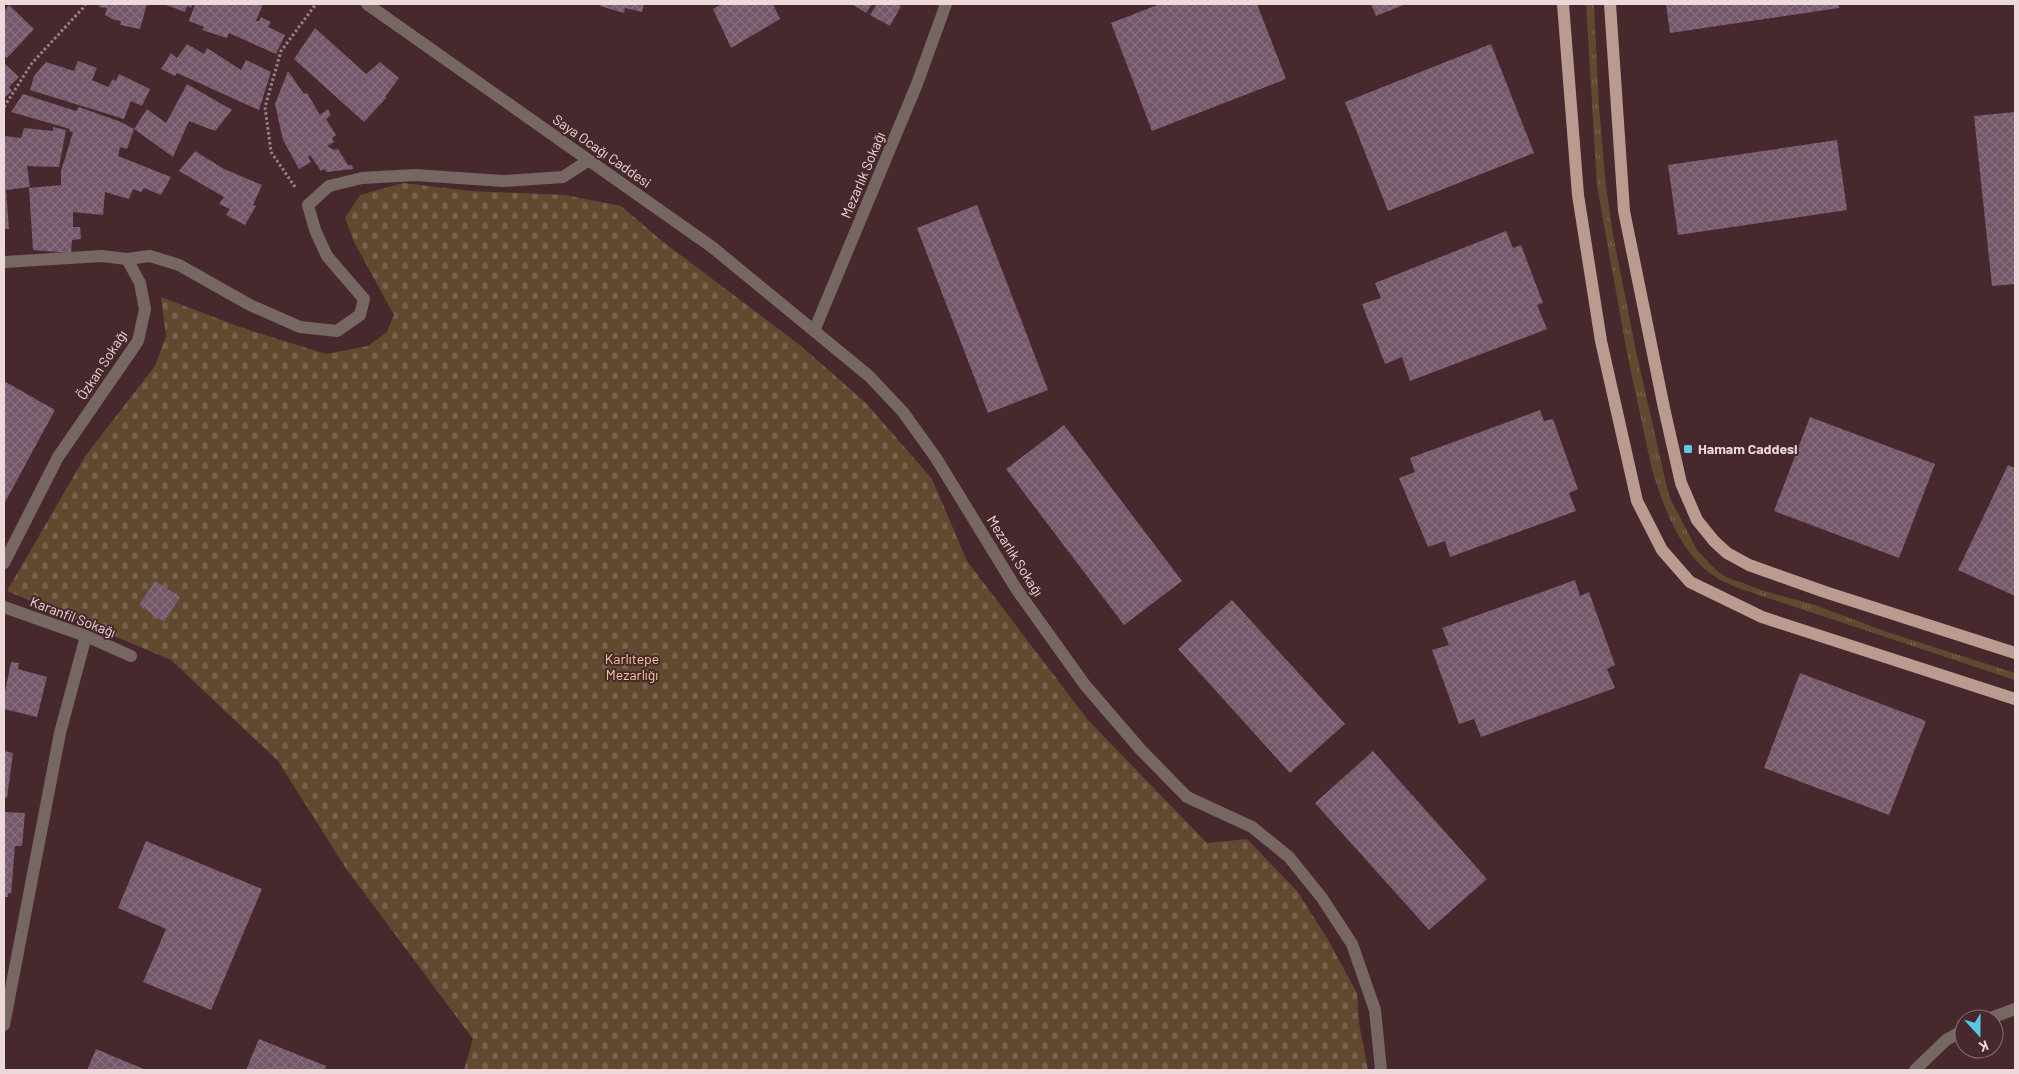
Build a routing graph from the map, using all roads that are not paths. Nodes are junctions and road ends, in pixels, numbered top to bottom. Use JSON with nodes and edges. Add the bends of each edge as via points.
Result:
{"nodes":[{"id":1,"x":367,"y":4,"type":"edge"},
{"id":2,"x":946,"y":4,"type":"edge"},
{"id":3,"x":1563,"y":4,"type":"edge"},
{"id":4,"x":1610,"y":4,"type":"edge"},
{"id":5,"x":589,"y":160,"type":"junction"},
{"id":6,"x":127,"y":258,"type":"junction"},
{"id":7,"x":4,"y":262,"type":"edge"},
{"id":8,"x":814,"y":332,"type":"junction"},
{"id":9,"x":4,"y":564,"type":"edge"},
{"id":10,"x":4,"y":607,"type":"edge"},
{"id":11,"x":86,"y":636,"type":"junction"},
{"id":12,"x":2015,"y":653,"type":"edge"},
{"id":13,"x":131,"y":656,"type":"dead end"},
{"id":14,"x":2015,"y":699,"type":"edge"},
{"id":15,"x":4,"y":1025,"type":"edge"},
{"id":16,"x":1954,"y":1036,"type":"edge"},
{"id":17,"x":1381,"y":1070,"type":"edge"},
{"id":18,"x":1915,"y":1070,"type":"edge"}],
"edges":[{"from":1,"to":5,"type":"street","name":"Saya Ocağı Caddesi"},
{"from":2,"to":8,"type":"street","name":"Mezarlık Sokağı","via":[[917,84]]},
{"from":3,"to":14,"type":"main road","via":[[1578,195],[1602,341],[1637,501],[1662,550],[1690,582],[1762,617]]},
{"from":4,"to":12,"type":"main road","via":[[1624,211],[1681,482],[1697,520],[1727,553],[1750,565]]},
{"from":5,"to":6,"type":"street","via":[[563,177],[504,181],[415,175],[362,178],[329,186],[308,205],[315,230],[327,256],[364,299],[360,315],[337,331],[300,327],[172,263],[150,256]]},
{"from":5,"to":8,"type":"street","name":"Saya Ocağı Caddesi","via":[[712,247]]},
{"from":6,"to":7,"type":"street","via":[[102,256]]},
{"from":6,"to":9,"type":"street","name":"Özkan Sokağı","via":[[140,283],[145,309],[138,341],[58,457]]},
{"from":8,"to":17,"type":"street","name":"Mezarlık Sokağı","via":[[870,376],[903,412],[936,458],[1017,590],[1085,685],[1142,750],[1187,797],[1252,827],[1289,857],[1322,898],[1352,944],[1372,1000]]},
{"from":10,"to":11,"type":"street","name":"Karanfil Sokağı"},
{"from":11,"to":13,"type":"street","name":"Karanfil Sokağı"},
{"from":11,"to":15,"type":"street","via":[[60,733]]},
{"from":16,"to":18,"type":"street"}]}
